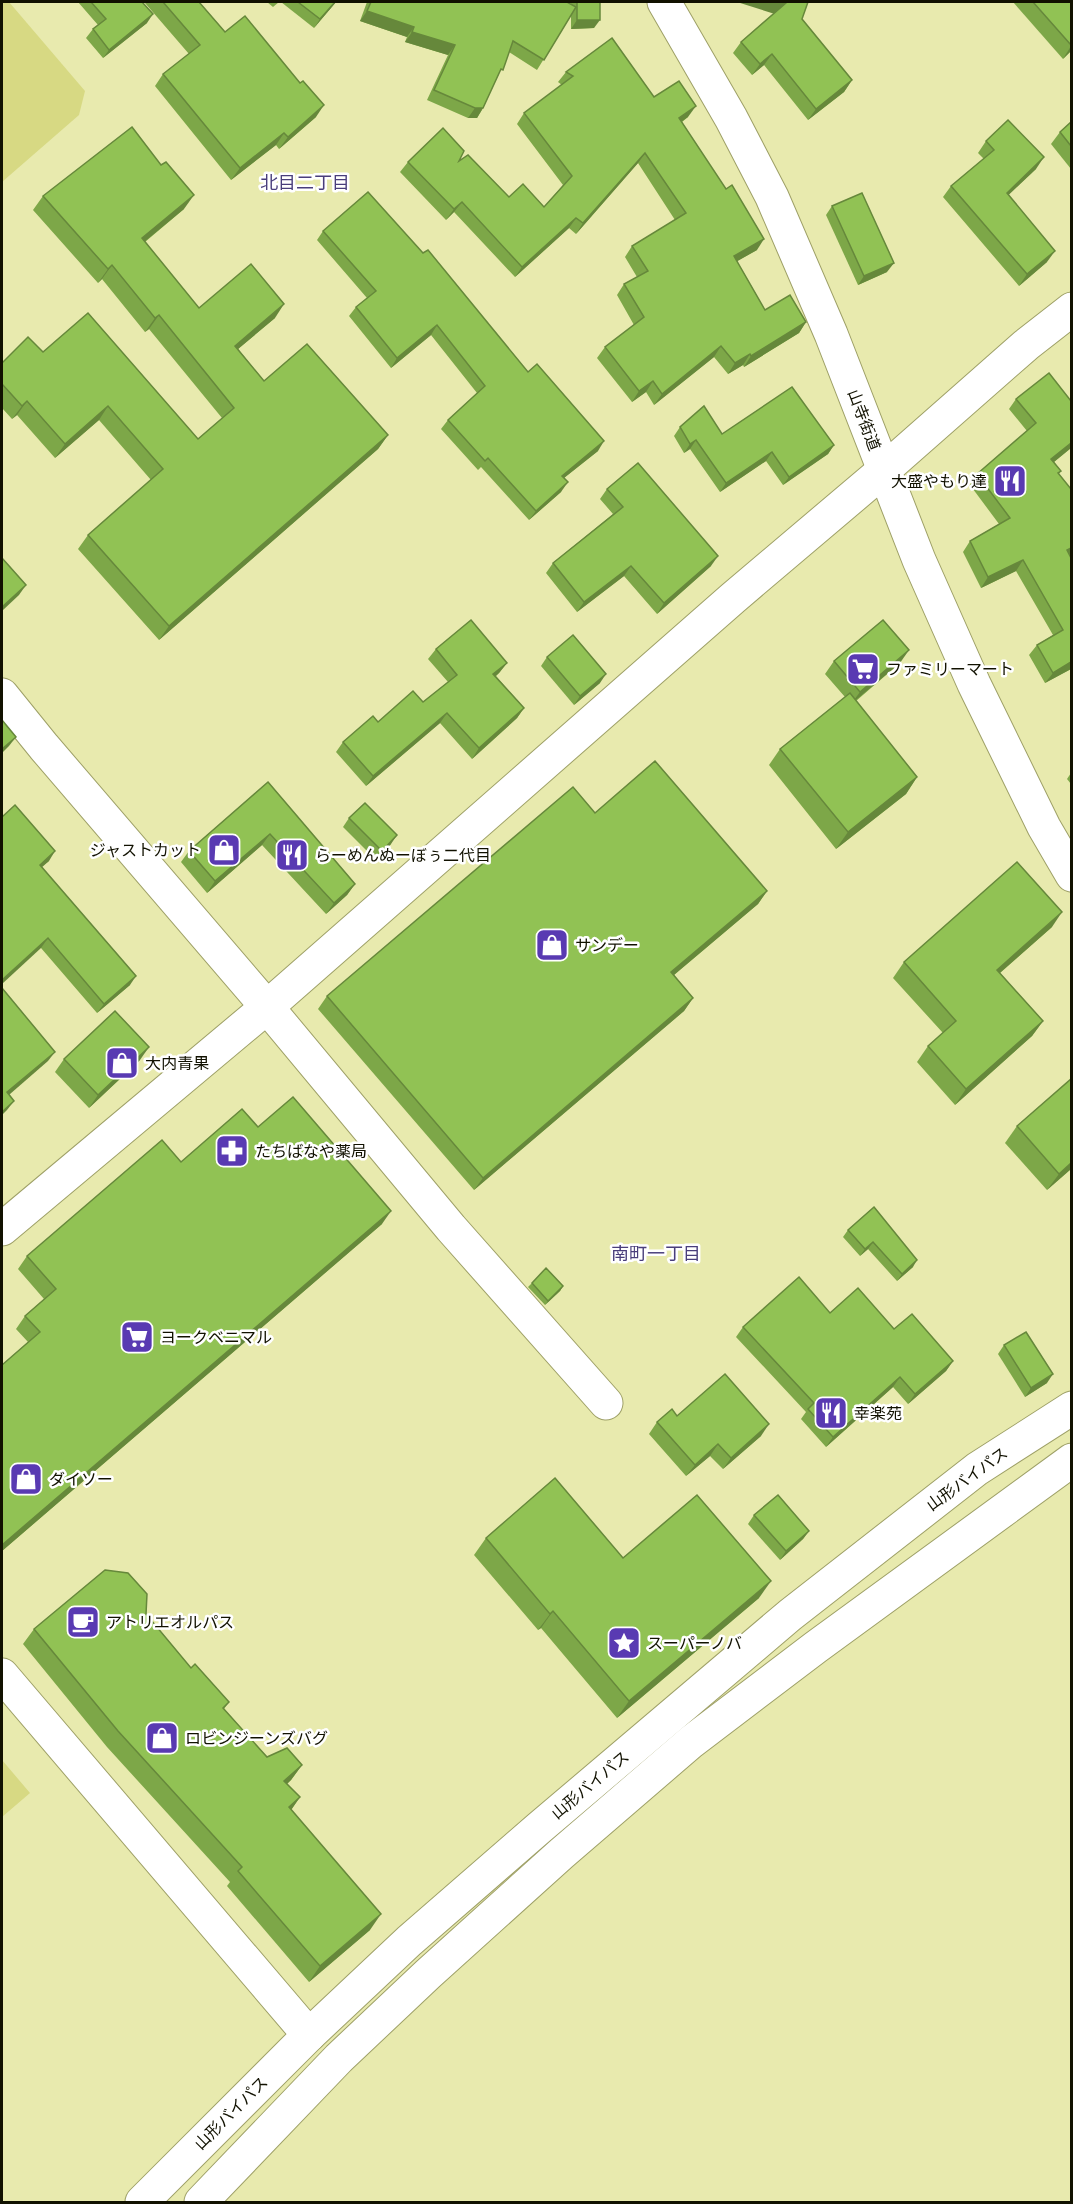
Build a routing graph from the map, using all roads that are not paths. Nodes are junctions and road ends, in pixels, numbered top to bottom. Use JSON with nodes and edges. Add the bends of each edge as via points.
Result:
{"nodes":[{"id":1,"x":664,"y":2,"type":"edge"},
{"id":2,"x":1071,"y":309,"type":"edge"},
{"id":3,"x":884,"y":470,"type":"junction"},
{"id":4,"x":2,"y":695,"type":"edge"},
{"id":5,"x":1071,"y":874,"type":"edge"},
{"id":6,"x":267,"y":1007,"type":"junction"},
{"id":7,"x":2,"y":1229,"type":"edge"},
{"id":8,"x":606,"y":1403,"type":"dead end"},
{"id":9,"x":1071,"y":1408,"type":"edge"},
{"id":10,"x":1071,"y":1460,"type":"edge"},
{"id":11,"x":2,"y":1675,"type":"edge"},
{"id":12,"x":309,"y":2035,"type":"junction"},
{"id":13,"x":142,"y":2202,"type":"edge"},
{"id":14,"x":201,"y":2202,"type":"edge"}],
"edges":[{"from":1,"to":3,"type":"main road","name":"山寺街道","via":[[772,197]]},
{"from":2,"to":3,"type":"main road"},
{"from":3,"to":5,"type":"main road","name":"山寺街道","via":[[974,684]]},
{"from":3,"to":6,"type":"main road"},
{"from":4,"to":6,"type":"main road"},
{"from":6,"to":7,"type":"main road"},
{"from":6,"to":8,"type":"main road","via":[[458,1236]]},
{"from":9,"to":12,"type":"main road","name":"山形バイパス","via":[[977,1468],[790,1615],[409,1941]]},
{"from":10,"to":14,"type":"main road","name":"山形バイパス","via":[[692,1742],[428,1974],[339,2058]]},
{"from":11,"to":12,"type":"main road"},
{"from":12,"to":13,"type":"main road","name":"山形バイパス"}]}
